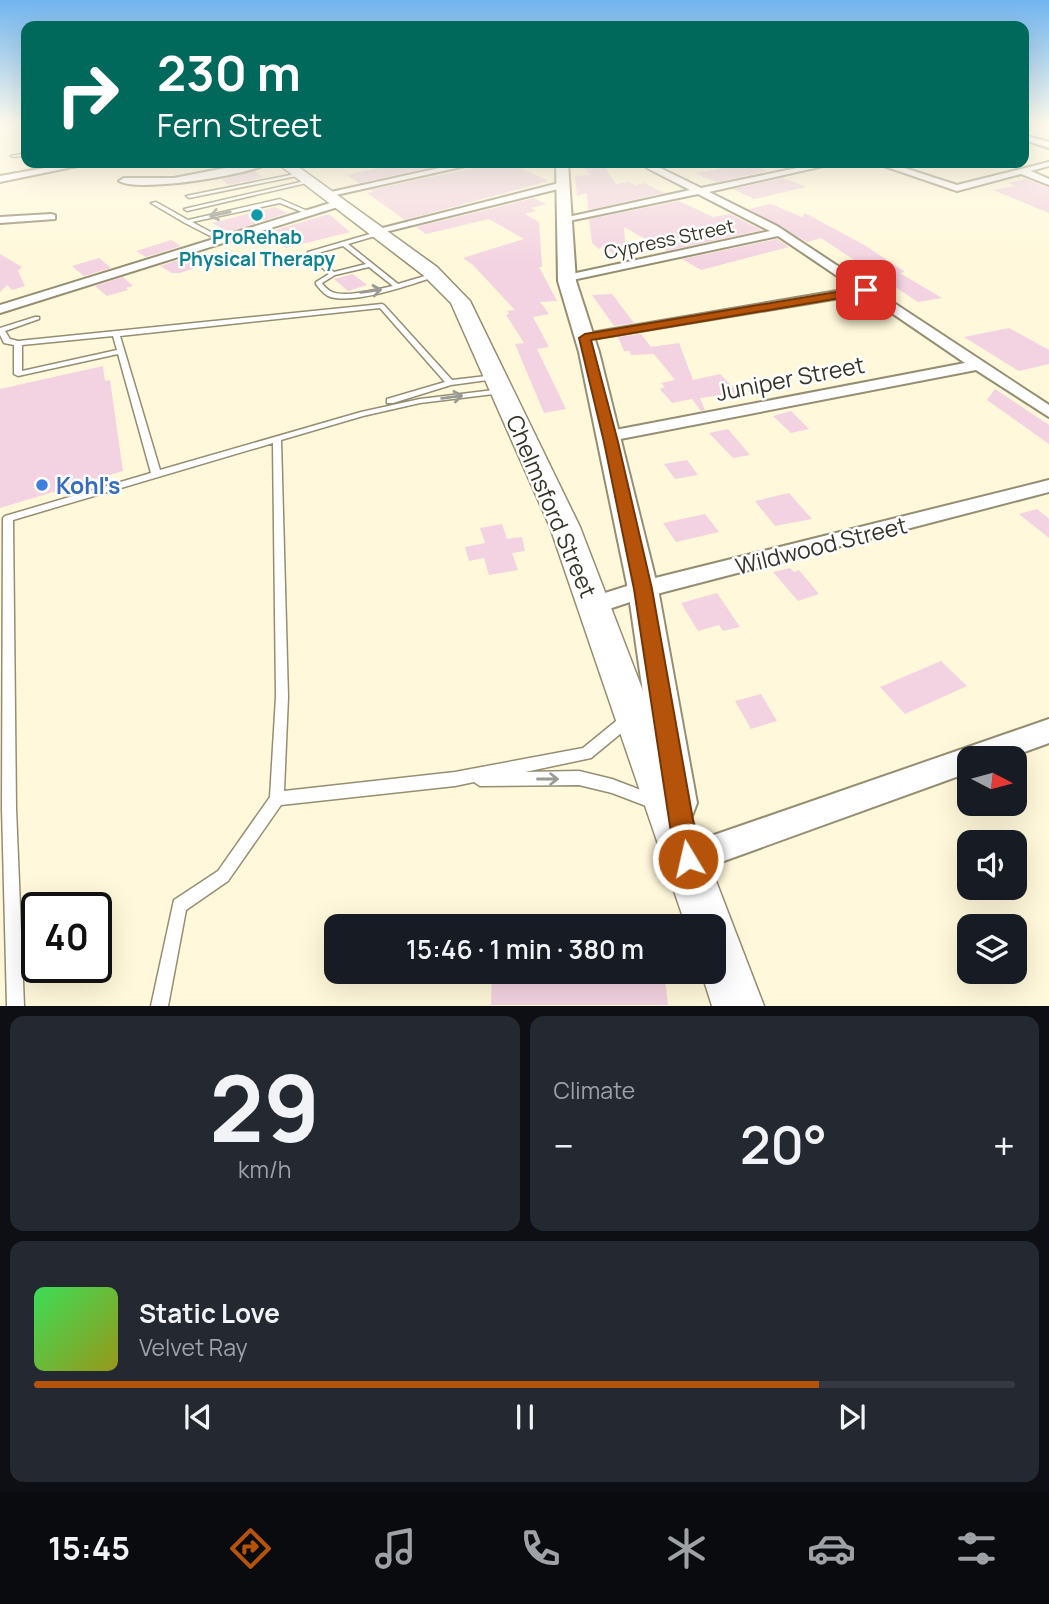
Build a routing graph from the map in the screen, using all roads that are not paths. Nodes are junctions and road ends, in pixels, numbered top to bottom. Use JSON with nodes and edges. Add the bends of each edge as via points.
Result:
{"nodes":[{"id":1,"x":50,"y":170,"type":"edge"},
{"id":2,"x":227,"y":170,"type":"edge"},
{"id":3,"x":294,"y":170,"type":"edge"},
{"id":4,"x":446,"y":170,"type":"edge"},
{"id":5,"x":562,"y":170,"type":"edge"},
{"id":6,"x":658,"y":170,"type":"edge"},
{"id":7,"x":777,"y":170,"type":"edge"},
{"id":8,"x":799,"y":170,"type":"edge"},
{"id":9,"x":901,"y":170,"type":"edge"},
{"id":10,"x":1026,"y":170,"type":"edge"},
{"id":11,"x":1022,"y":171,"type":"junction"},
{"id":12,"x":784,"y":173,"type":"junction"},
{"id":13,"x":305,"y":177,"type":"junction"},
{"id":14,"x":0,"y":179,"type":"edge"},
{"id":15,"x":124,"y":181,"type":"dead end"},
{"id":16,"x":1049,"y":182,"type":"edge"},
{"id":17,"x":563,"y":184,"type":"junction"},
{"id":18,"x":701,"y":190,"type":"junction"},
{"id":19,"x":189,"y":196,"type":"dead end"},
{"id":20,"x":333,"y":198,"type":"junction"},
{"id":21,"x":154,"y":203,"type":"dead end"},
{"id":22,"x":187,"y":209,"type":"dead end"},
{"id":23,"x":309,"y":213,"type":"junction"},
{"id":24,"x":51,"y":217,"type":"dead end"},
{"id":25,"x":564,"y":219,"type":"junction"},
{"id":26,"x":0,"y":220,"type":"edge"},
{"id":27,"x":187,"y":222,"type":"junction"},
{"id":28,"x":379,"y":232,"type":"junction"},
{"id":29,"x":778,"y":233,"type":"junction"},
{"id":30,"x":222,"y":240,"type":"junction"},
{"id":31,"x":343,"y":243,"type":"junction"},
{"id":32,"x":370,"y":265,"type":"junction"},
{"id":33,"x":333,"y":274,"type":"junction"},
{"id":34,"x":435,"y":275,"type":"junction"},
{"id":35,"x":567,"y":279,"type":"junction"},
{"id":36,"x":397,"y":286,"type":"junction"},
{"id":37,"x":866,"y":290,"type":"junction"},
{"id":38,"x":0,"y":309,"type":"edge"},
{"id":39,"x":37,"y":318,"type":"dead end"},
{"id":40,"x":116,"y":334,"type":"junction"},
{"id":41,"x":585,"y":338,"type":"junction"},
{"id":42,"x":18,"y":343,"type":"junction"},
{"id":43,"x":121,"y":351,"type":"junction"},
{"id":44,"x":978,"y":365,"type":"junction"},
{"id":45,"x":450,"y":383,"type":"junction"},
{"id":46,"x":499,"y":384,"type":"junction"},
{"id":47,"x":1049,"y":412,"type":"edge"},
{"id":48,"x":361,"y":414,"type":"junction"},
{"id":49,"x":610,"y":436,"type":"junction"},
{"id":50,"x":277,"y":438,"type":"junction"},
{"id":51,"x":156,"y":474,"type":"junction"},
{"id":52,"x":1049,"y":486,"type":"edge"},
{"id":53,"x":643,"y":589,"type":"junction"},
{"id":54,"x":594,"y":605,"type":"junction"},
{"id":55,"x":635,"y":713,"type":"junction"},
{"id":56,"x":1049,"y":731,"type":"edge"},
{"id":57,"x":1008,"y":746,"type":"edge"},
{"id":58,"x":957,"y":764,"type":"edge"},
{"id":59,"x":456,"y":779,"type":"junction"},
{"id":60,"x":277,"y":799,"type":"junction"},
{"id":61,"x":670,"y":809,"type":"junction"},
{"id":62,"x":688,"y":859,"type":"junction"},
{"id":63,"x":707,"y":914,"type":"edge"},
{"id":64,"x":726,"y":970,"type":"edge"},
{"id":65,"x":16,"y":1006,"type":"edge"},
{"id":66,"x":159,"y":1006,"type":"edge"},
{"id":67,"x":738,"y":1006,"type":"edge"}],
"edges":[{"from":1,"to":14,"type":"street"},
{"from":2,"to":15,"type":"street","via":[[162,182]]},
{"from":3,"to":13,"type":"main road","name":"Chelmsford Street"},
{"from":4,"to":20,"type":"street"},
{"from":5,"to":17,"type":"street"},
{"from":6,"to":18,"type":"street"},
{"from":7,"to":12,"type":"street"},
{"from":8,"to":12,"type":"street"},
{"from":9,"to":11,"type":"street","via":[[957,188]]},
{"from":10,"to":11,"type":"street"},
{"from":11,"to":16,"type":"street"},
{"from":12,"to":18,"type":"street"},
{"from":13,"to":19,"type":"lane"},
{"from":13,"to":20,"type":"main road","name":"Chelmsford Street"},
{"from":13,"to":22,"type":"lane"},
{"from":17,"to":25,"type":"street"},
{"from":17,"to":28,"type":"street"},
{"from":18,"to":25,"type":"street"},
{"from":18,"to":29,"type":"street"},
{"from":20,"to":23,"type":"street"},
{"from":20,"to":28,"type":"main road","name":"Chelmsford Street"},
{"from":21,"to":27,"type":"lane"},
{"from":23,"to":27,"type":"lane","one_way":true,"via":[[280,201]]},
{"from":23,"to":30,"type":"street"},
{"from":24,"to":26,"type":"street"},
{"from":25,"to":35,"type":"street"},
{"from":27,"to":30,"type":"lane"},
{"from":28,"to":31,"type":"lane"},
{"from":28,"to":34,"type":"main road","name":"Chelmsford Street"},
{"from":29,"to":35,"type":"street","name":"Cypress Street"},
{"from":29,"to":37,"type":"street"},
{"from":30,"to":38,"type":"street"},
{"from":31,"to":32,"type":"lane"},
{"from":31,"to":33,"type":"lane","via":[[310,253]]},
{"from":32,"to":33,"type":"lane"},
{"from":32,"to":36,"type":"lane"},
{"from":33,"to":36,"type":"lane","one_way":true,"via":[[318,283],[330,294]]},
{"from":34,"to":36,"type":"lane"},
{"from":34,"to":46,"type":"main road","name":"Chelmsford Street","via":[[460,301]]},
{"from":35,"to":41,"type":"street"},
{"from":37,"to":41,"type":"street"},
{"from":37,"to":44,"type":"street"},
{"from":39,"to":42,"type":"lane","via":[[1,330],[7,341]]},
{"from":40,"to":42,"type":"lane"},
{"from":40,"to":43,"type":"lane"},
{"from":40,"to":45,"type":"lane","via":[[383,306]]},
{"from":41,"to":49,"type":"street"},
{"from":42,"to":43,"type":"lane","via":[[18,374]]},
{"from":43,"to":51,"type":"lane"},
{"from":44,"to":47,"type":"street"},
{"from":44,"to":49,"type":"street","name":"Juniper Street"},
{"from":45,"to":46,"type":"lane"},
{"from":45,"to":48,"type":"lane"},
{"from":48,"to":46,"type":"lane","one_way":true},
{"from":46,"to":54,"type":"main road","name":"Chelmsford Street","via":[[565,527]]},
{"from":48,"to":50,"type":"lane"},
{"from":49,"to":53,"type":"street"},
{"from":50,"to":51,"type":"lane"},
{"from":50,"to":60,"type":"lane","via":[[282,697]]},
{"from":51,"to":65,"type":"lane","via":[[8,518],[9,808]]},
{"from":52,"to":53,"type":"street","name":"Wildwood Street"},
{"from":53,"to":54,"type":"street","name":"Wildwood Street"},
{"from":53,"to":62,"type":"street"},
{"from":54,"to":55,"type":"main road","name":"Chelmsford Street"},
{"from":55,"to":59,"type":"lane","via":[[586,754]]},
{"from":55,"to":61,"type":"main road","name":"Chelmsford Street"},
{"from":56,"to":57,"type":"street"},
{"from":58,"to":62,"type":"street"},
{"from":59,"to":60,"type":"lane"},
{"from":59,"to":61,"type":"lane","one_way":true,"via":[[579,778]]},
{"from":60,"to":66,"type":"lane","via":[[223,876],[179,905]]},
{"from":61,"to":62,"type":"main road","name":"Chelmsford Street"},
{"from":62,"to":63,"type":"main road","name":"Chelmsford Street"},
{"from":64,"to":67,"type":"main road"}]}
